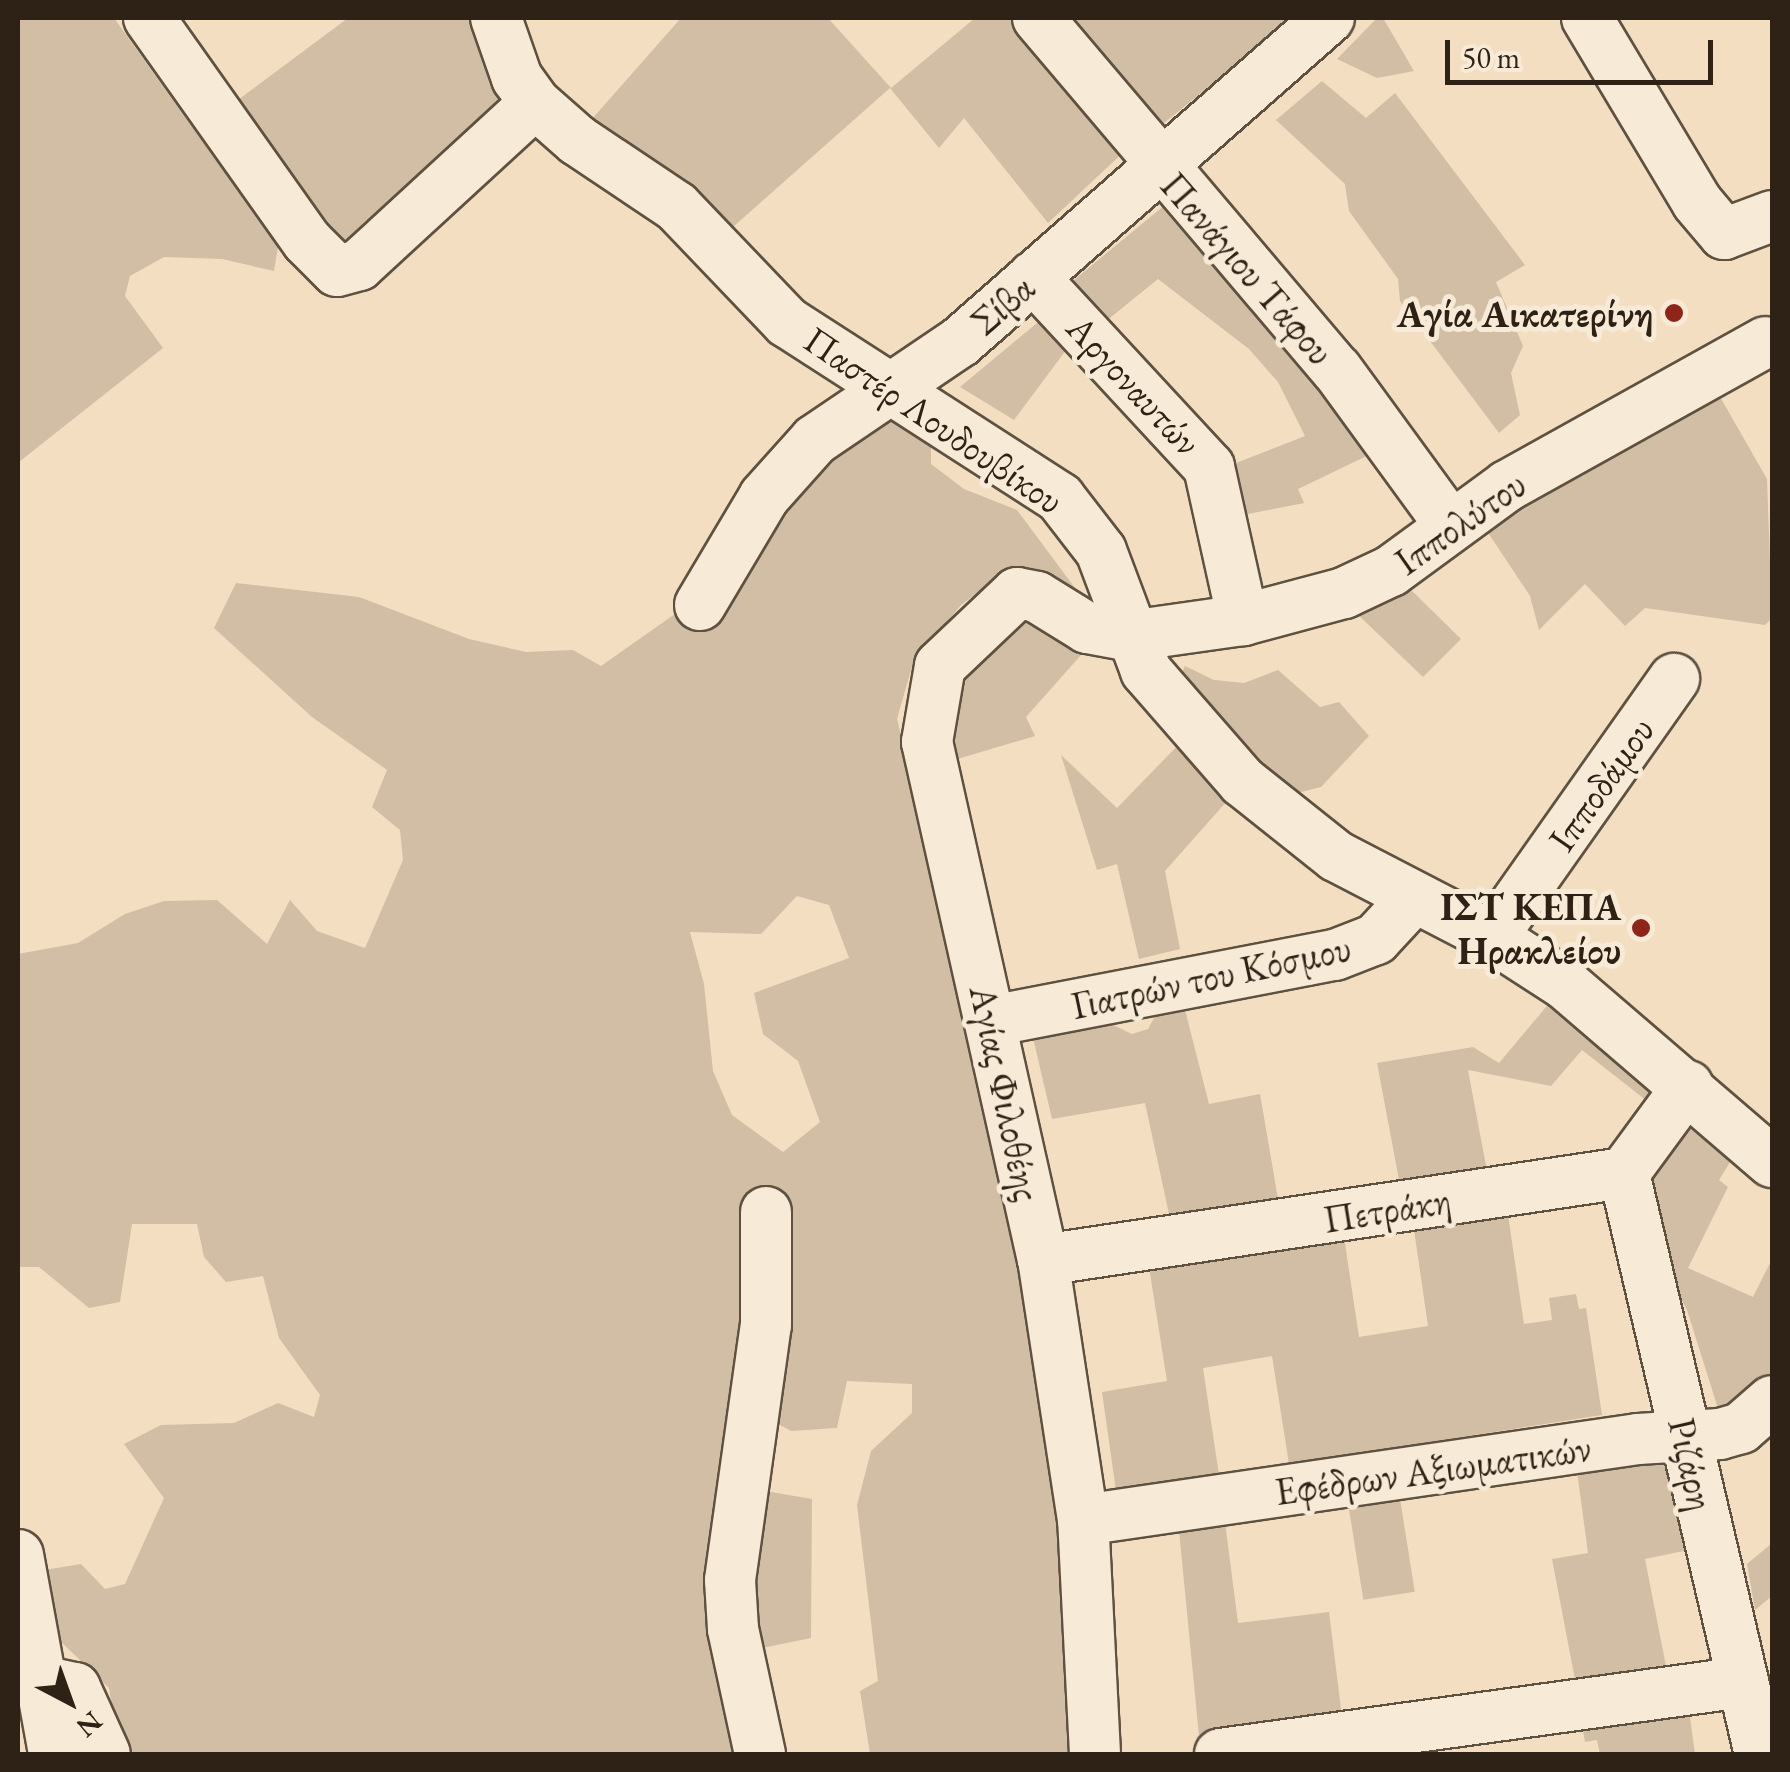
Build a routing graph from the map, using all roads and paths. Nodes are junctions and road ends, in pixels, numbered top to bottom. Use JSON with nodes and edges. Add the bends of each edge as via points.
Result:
{"nodes":[{"id":1,"x":149,"y":18,"type":"edge"},
{"id":2,"x":496,"y":18,"type":"edge"},
{"id":3,"x":1038,"y":18,"type":"edge"},
{"id":4,"x":1329,"y":18,"type":"edge"},
{"id":5,"x":1588,"y":18,"type":"edge"},
{"id":6,"x":535,"y":103,"type":"junction"},
{"id":7,"x":1159,"y":166,"type":"junction"},
{"id":8,"x":1772,"y":216,"type":"edge"},
{"id":9,"x":1034,"y":277,"type":"junction"},
{"id":10,"x":1766,"y":342,"type":"dead end"},
{"id":11,"x":890,"y":387,"type":"junction"},
{"id":12,"x":1450,"y":524,"type":"junction"},
{"id":13,"x":700,"y":606,"type":"dead end"},
{"id":14,"x":1243,"y":620,"type":"junction"},
{"id":15,"x":1130,"y":636,"type":"junction"},
{"id":16,"x":1674,"y":680,"type":"dead end"},
{"id":17,"x":1412,"y":899,"type":"junction"},
{"id":18,"x":1492,"y":937,"type":"junction"},
{"id":19,"x":991,"y":1022,"type":"junction"},
{"id":20,"x":1688,"y":1086,"type":"junction"},
{"id":21,"x":1772,"y":1162,"type":"edge"},
{"id":22,"x":1624,"y":1174,"type":"junction"},
{"id":23,"x":766,"y":1212,"type":"dead end"},
{"id":24,"x":1043,"y":1260,"type":"junction"},
{"id":25,"x":1772,"y":1402,"type":"edge"},
{"id":26,"x":1684,"y":1433,"type":"junction"},
{"id":27,"x":1084,"y":1520,"type":"junction"},
{"id":28,"x":18,"y":1555,"type":"edge"},
{"id":29,"x":41,"y":1681,"type":"junction"},
{"id":30,"x":1743,"y":1682,"type":"junction"},
{"id":31,"x":54,"y":1754,"type":"edge"},
{"id":32,"x":105,"y":1754,"type":"edge"},
{"id":33,"x":760,"y":1754,"type":"edge"},
{"id":34,"x":1095,"y":1754,"type":"edge"},
{"id":35,"x":1220,"y":1754,"type":"edge"},
{"id":36,"x":1760,"y":1754,"type":"edge"}],
"edges":[{"from":1,"to":6,"type":"street","via":[[307,242],[337,271],[360,265]]},
{"from":2,"to":6,"type":"street","name":"Παστέρ Λουδουβίκου","via":[[517,78]]},
{"from":3,"to":7,"type":"street","name":"Πανάγιου Τάφου"},
{"from":4,"to":7,"type":"street","name":"Σίβα"},
{"from":5,"to":8,"type":"street","via":[[1697,202],[1724,234]]},
{"from":6,"to":11,"type":"street","name":"Παστέρ Λουδουβίκου","via":[[576,140],[678,207],[787,322]]},
{"from":7,"to":9,"type":"street","name":"Σίβα"},
{"from":7,"to":12,"type":"street","name":"Πανάγιου Τάφου","via":[[1337,370]]},
{"from":9,"to":11,"type":"street","name":"Σίβα","via":[[960,342]]},
{"from":9,"to":14,"type":"street","name":"Αργοναυτών","via":[[1209,467]]},
{"from":10,"to":12,"type":"street","name":"Ιππολύτου","via":[[1566,451]]},
{"from":11,"to":13,"type":"street","name":"Σίβα","via":[[836,422],[786,470],[744,527]]},
{"from":11,"to":15,"type":"street","name":"Παστέρ Λουδουβίκου","via":[[1060,498],[1101,551]]},
{"from":12,"to":14,"type":"street","name":"Ιππολύτου","via":[[1363,586]]},
{"from":14,"to":15,"type":"street","name":"Ιππολύτου"},
{"from":15,"to":17,"type":"street","name":"Παστέρ Λουδουβίκου","via":[[1166,699],[1243,782],[1336,856]]},
{"from":15,"to":19,"type":"street","name":"Αγίας Φιλοθέης","via":[[1086,628],[1037,597],[1018,593],[972,629],[936,675],[927,742]]},
{"from":16,"to":18,"type":"street","name":"Ιπποδάμου"},
{"from":17,"to":18,"type":"street","name":"Παστέρ Λουδουβίκου"},
{"from":17,"to":19,"type":"street","name":"Γιατρών του Κόσμου","via":[[1376,939],[1335,954]]},
{"from":18,"to":20,"type":"street","name":"Παστέρ Λουδουβίκου","via":[[1593,1004]]},
{"from":19,"to":24,"type":"street","name":"Αγίας Φιλοθέης"},
{"from":20,"to":21,"type":"street","name":"Παστέρ Λουδουβίκου"},
{"from":20,"to":22,"type":"street"},
{"from":22,"to":24,"type":"street","name":"Πετράκη"},
{"from":22,"to":26,"type":"street","name":"Ριζάρη"},
{"from":23,"to":33,"type":"street","via":[[766,1325],[730,1580],[733,1629]]},
{"from":24,"to":27,"type":"street","name":"Αγίας Φιλοθέης"},
{"from":25,"to":26,"type":"street","name":"Εφέδρων Αξιωματικών","via":[[1731,1432]]},
{"from":26,"to":27,"type":"street","name":"Εφέδρων Αξιωματικών"},
{"from":26,"to":30,"type":"street","name":"Ριζάρη"},
{"from":27,"to":34,"type":"street","name":"Αγίας Φιλοθέης"},
{"from":28,"to":29,"type":"street"},
{"from":29,"to":31,"type":"street"},
{"from":29,"to":32,"type":"street","via":[[75,1688]]},
{"from":30,"to":35,"type":"street"},
{"from":30,"to":36,"type":"street","name":"Ριζάρη"}]}
